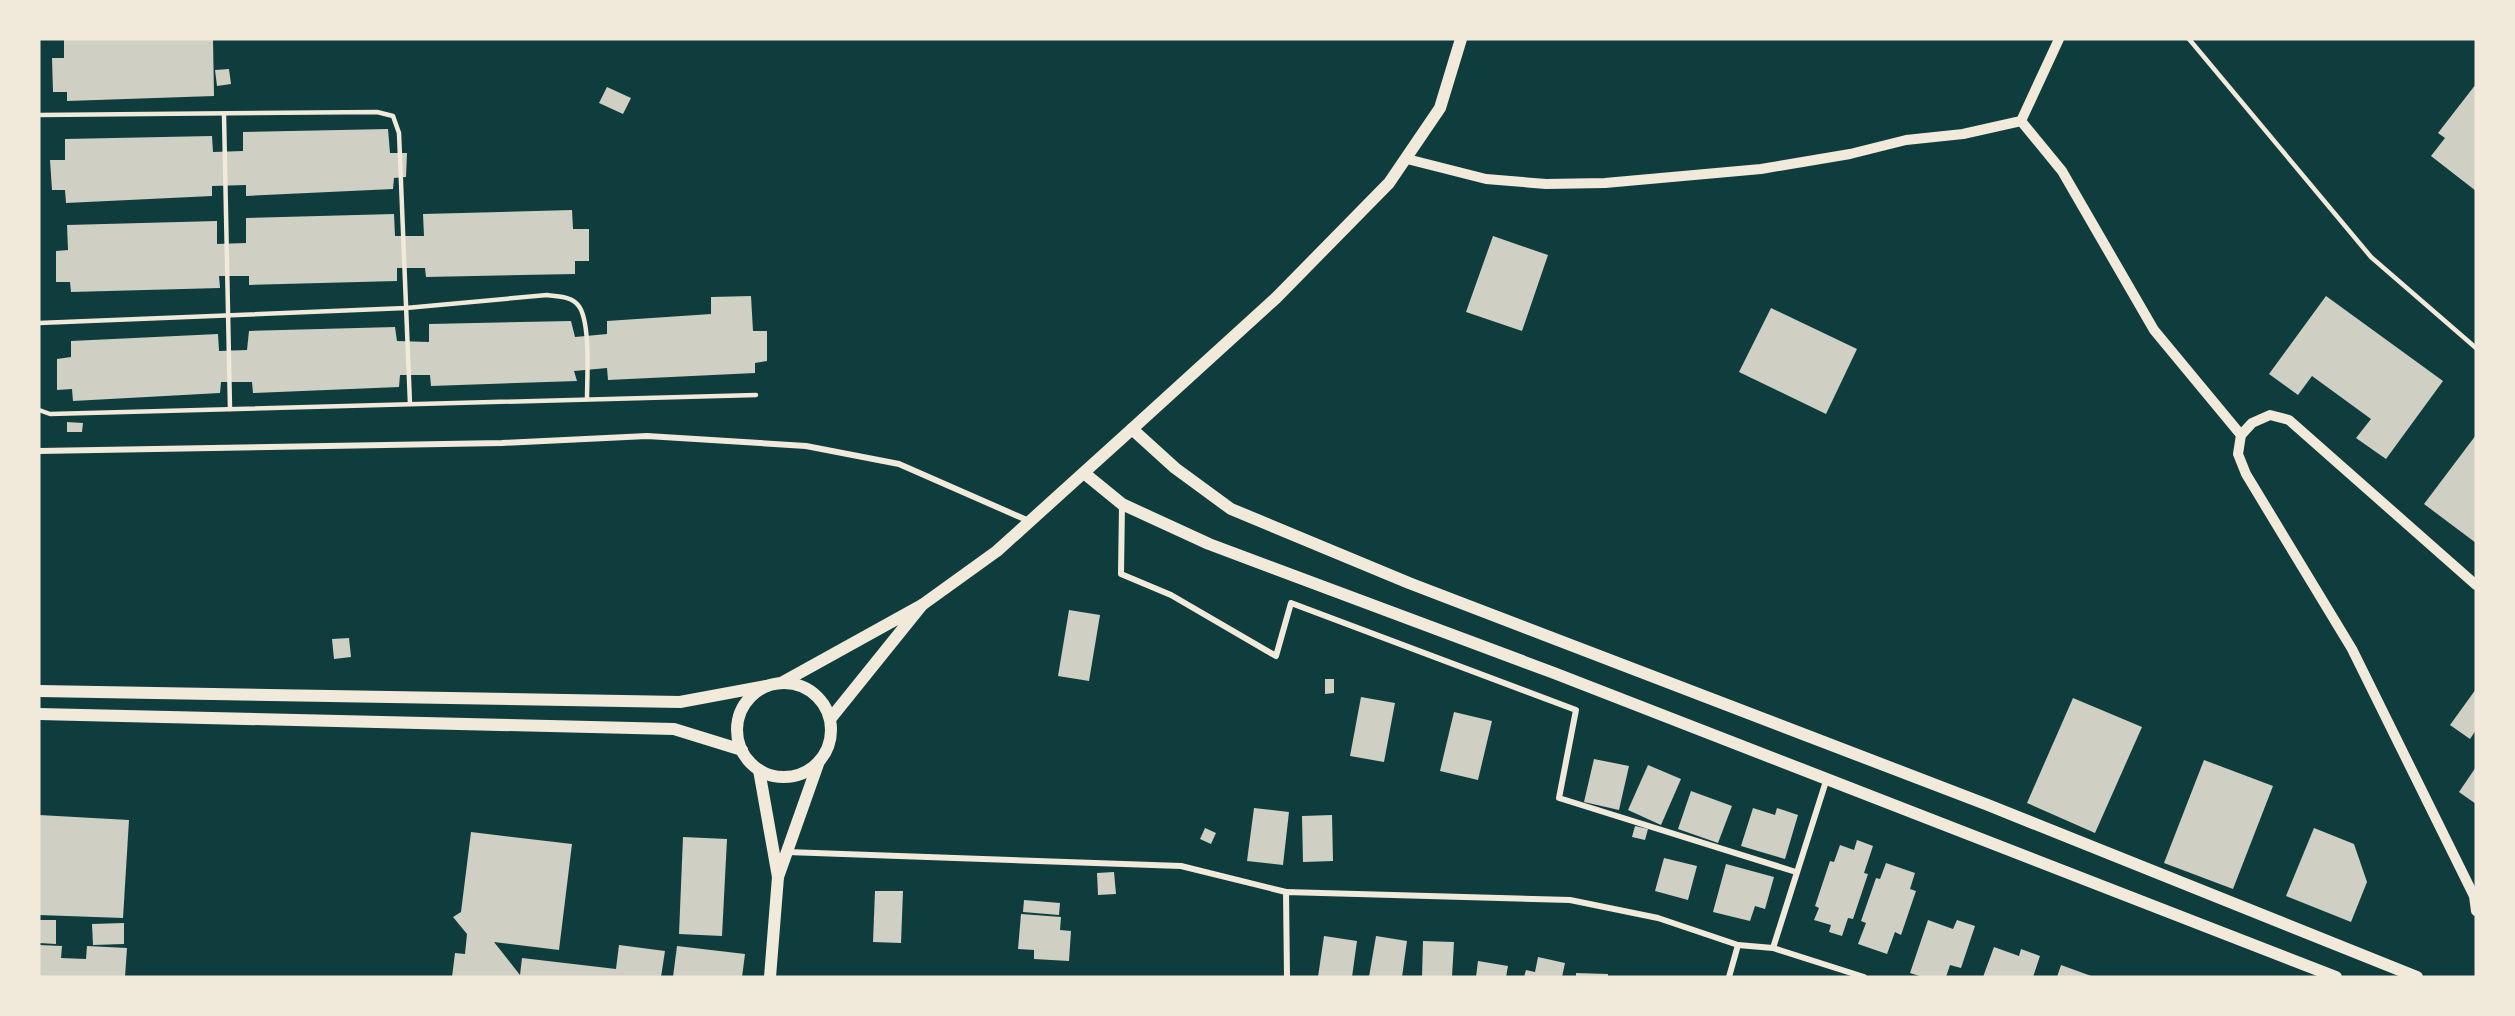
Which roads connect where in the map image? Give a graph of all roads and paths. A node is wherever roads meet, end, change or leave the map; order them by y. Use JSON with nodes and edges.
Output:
{"nodes":[{"id":1,"x":1461,"y":39,"type":"edge"},
{"id":2,"x":2059,"y":39,"type":"edge"},
{"id":3,"x":2189,"y":39,"type":"edge"},
{"id":4,"x":39,"y":115,"type":"edge"},
{"id":5,"x":224,"y":115,"type":"junction"},
{"id":6,"x":2021,"y":121,"type":"junction"},
{"id":7,"x":1407,"y":159,"type":"junction"},
{"id":8,"x":406,"y":308,"type":"junction"},
{"id":9,"x":228,"y":315,"type":"junction"},
{"id":10,"x":39,"y":323,"type":"edge"},
{"id":11,"x":2475,"y":345,"type":"edge"},
{"id":12,"x":756,"y":395,"type":"dead end"},
{"id":13,"x":587,"y":399,"type":"junction"},
{"id":14,"x":410,"y":404,"type":"junction"},
{"id":15,"x":230,"y":409,"type":"junction"},
{"id":16,"x":39,"y":410,"type":"edge"},
{"id":17,"x":1132,"y":429,"type":"junction"},
{"id":18,"x":2241,"y":435,"type":"junction"},
{"id":19,"x":39,"y":451,"type":"edge"},
{"id":20,"x":1084,"y":472,"type":"junction"},
{"id":21,"x":1122,"y":504,"type":"junction"},
{"id":22,"x":1030,"y":521,"type":"junction"},
{"id":23,"x":2476,"y":585,"type":"edge"},
{"id":24,"x":922,"y":604,"type":"junction"},
{"id":25,"x":783,"y":682,"type":"junction"},
{"id":26,"x":766,"y":687,"type":"junction"},
{"id":27,"x":39,"y":691,"type":"edge"},
{"id":28,"x":39,"y":714,"type":"edge"},
{"id":29,"x":831,"y":718,"type":"junction"},
{"id":30,"x":742,"y":750,"type":"junction"},
{"id":31,"x":818,"y":764,"type":"junction"},
{"id":32,"x":759,"y":770,"type":"junction"},
{"id":33,"x":1827,"y":778,"type":"junction"},
{"id":34,"x":786,"y":852,"type":"junction"},
{"id":35,"x":1796,"y":872,"type":"junction"},
{"id":36,"x":778,"y":877,"type":"junction"},
{"id":37,"x":1286,"y":892,"type":"junction"},
{"id":38,"x":2476,"y":911,"type":"edge"},
{"id":39,"x":1738,"y":945,"type":"junction"},
{"id":40,"x":1773,"y":948,"type":"junction"},
{"id":41,"x":770,"y":977,"type":"edge"},
{"id":42,"x":1287,"y":977,"type":"edge"},
{"id":43,"x":1729,"y":977,"type":"edge"},
{"id":44,"x":1863,"y":977,"type":"edge"},
{"id":45,"x":2336,"y":977,"type":"edge"},
{"id":46,"x":2417,"y":977,"type":"edge"}],
"edges":[{"from":1,"to":7,"type":"main road"},
{"from":2,"to":6,"type":"street"},
{"from":3,"to":11,"type":"lane"},
{"from":4,"to":5,"type":"lane"},
{"from":5,"to":8,"type":"lane"},
{"from":5,"to":9,"type":"lane"},
{"from":6,"to":7,"type":"street"},
{"from":6,"to":18,"type":"street"},
{"from":7,"to":17,"type":"main road"},
{"from":8,"to":9,"type":"lane"},
{"from":8,"to":13,"type":"lane"},
{"from":8,"to":14,"type":"lane"},
{"from":9,"to":10,"type":"lane"},
{"from":9,"to":15,"type":"lane"},
{"from":12,"to":13,"type":"lane"},
{"from":13,"to":14,"type":"lane"},
{"from":14,"to":15,"type":"lane"},
{"from":15,"to":16,"type":"lane"},
{"from":17,"to":20,"type":"main road"},
{"from":17,"to":46,"type":"main road"},
{"from":18,"to":23,"type":"street"},
{"from":18,"to":38,"type":"street"},
{"from":19,"to":22,"type":"street"},
{"from":20,"to":21,"type":"main road"},
{"from":20,"to":22,"type":"main road"},
{"from":21,"to":33,"type":"main road"},
{"from":21,"to":35,"type":"street"},
{"from":22,"to":24,"type":"main road"},
{"from":24,"to":25,"type":"main road"},
{"from":24,"to":29,"type":"main road"},
{"from":25,"to":26,"type":"main road"},
{"from":25,"to":29,"type":"main road"},
{"from":26,"to":27,"type":"main road"},
{"from":26,"to":30,"type":"main road"},
{"from":28,"to":30,"type":"main road"},
{"from":29,"to":31,"type":"main road"},
{"from":30,"to":32,"type":"main road"},
{"from":31,"to":32,"type":"main road"},
{"from":31,"to":34,"type":"main road"},
{"from":32,"to":36,"type":"main road"},
{"from":33,"to":35,"type":"street"},
{"from":33,"to":45,"type":"main road"},
{"from":34,"to":36,"type":"main road"},
{"from":34,"to":37,"type":"street"},
{"from":35,"to":40,"type":"street"},
{"from":36,"to":41,"type":"main road"},
{"from":37,"to":39,"type":"street"},
{"from":37,"to":42,"type":"street"},
{"from":39,"to":40,"type":"street"},
{"from":39,"to":43,"type":"street"},
{"from":40,"to":44,"type":"street"}]}
